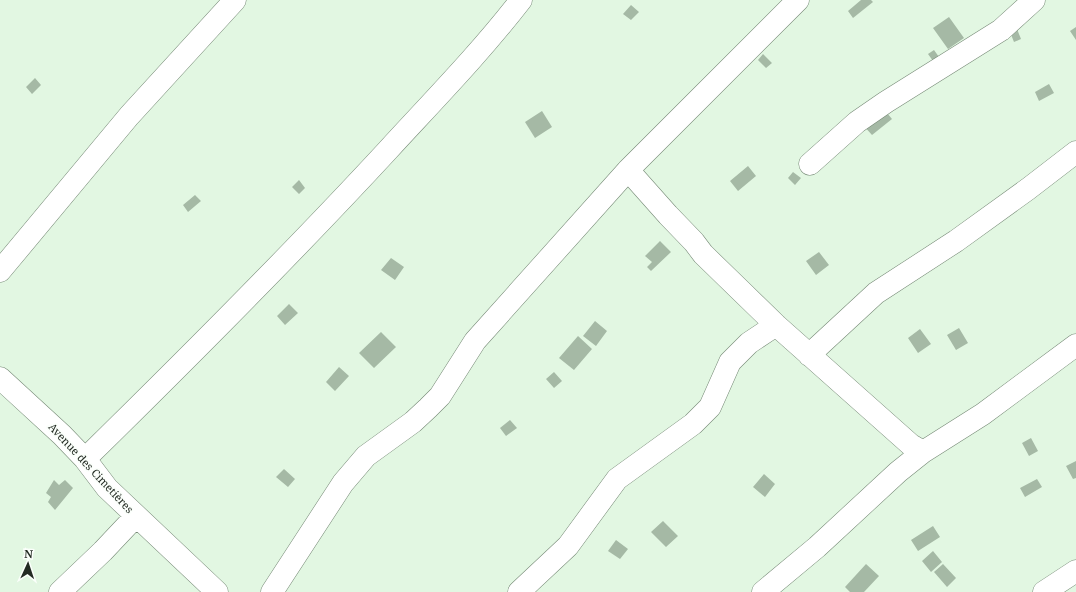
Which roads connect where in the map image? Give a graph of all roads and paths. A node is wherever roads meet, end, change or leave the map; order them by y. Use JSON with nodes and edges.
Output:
{"nodes":[{"id":1,"x":235,"y":0,"type":"edge"},
{"id":2,"x":521,"y":0,"type":"edge"},
{"id":3,"x":798,"y":0,"type":"edge"},
{"id":4,"x":1034,"y":0,"type":"edge"},
{"id":5,"x":1076,"y":152,"type":"edge"},
{"id":6,"x":810,"y":164,"type":"dead end"},
{"id":7,"x":628,"y":170,"type":"junction"},
{"id":8,"x":0,"y":271,"type":"edge"},
{"id":9,"x":776,"y":325,"type":"junction"},
{"id":10,"x":1076,"y":345,"type":"edge"},
{"id":11,"x":809,"y":355,"type":"junction"},
{"id":12,"x":0,"y":378,"type":"edge"},
{"id":13,"x":923,"y":452,"type":"junction"},
{"id":14,"x":85,"y":459,"type":"junction"},
{"id":15,"x":136,"y":516,"type":"junction"},
{"id":16,"x":1076,"y":571,"type":"edge"},
{"id":17,"x":60,"y":592,"type":"edge"},
{"id":18,"x":217,"y":592,"type":"edge"},
{"id":19,"x":272,"y":592,"type":"edge"},
{"id":20,"x":519,"y":592,"type":"edge"},
{"id":21,"x":763,"y":592,"type":"edge"},
{"id":22,"x":1044,"y":592,"type":"edge"}],
"edges":[{"from":1,"to":8,"type":"street"},
{"from":2,"to":14,"type":"street"},
{"from":3,"to":7,"type":"street"},
{"from":4,"to":6,"type":"street"},
{"from":5,"to":11,"type":"street"},
{"from":7,"to":9,"type":"street"},
{"from":7,"to":19,"type":"street"},
{"from":9,"to":11,"type":"street"},
{"from":9,"to":20,"type":"street"},
{"from":10,"to":13,"type":"street"},
{"from":11,"to":13,"type":"street"},
{"from":12,"to":14,"type":"street","name":"Avenue des Cimetières"},
{"from":13,"to":21,"type":"street"},
{"from":14,"to":15,"type":"street","name":"Avenue des Cimetières"},
{"from":15,"to":17,"type":"street"},
{"from":15,"to":18,"type":"street","name":"Avenue des Cimetières"},
{"from":16,"to":22,"type":"street"}]}
